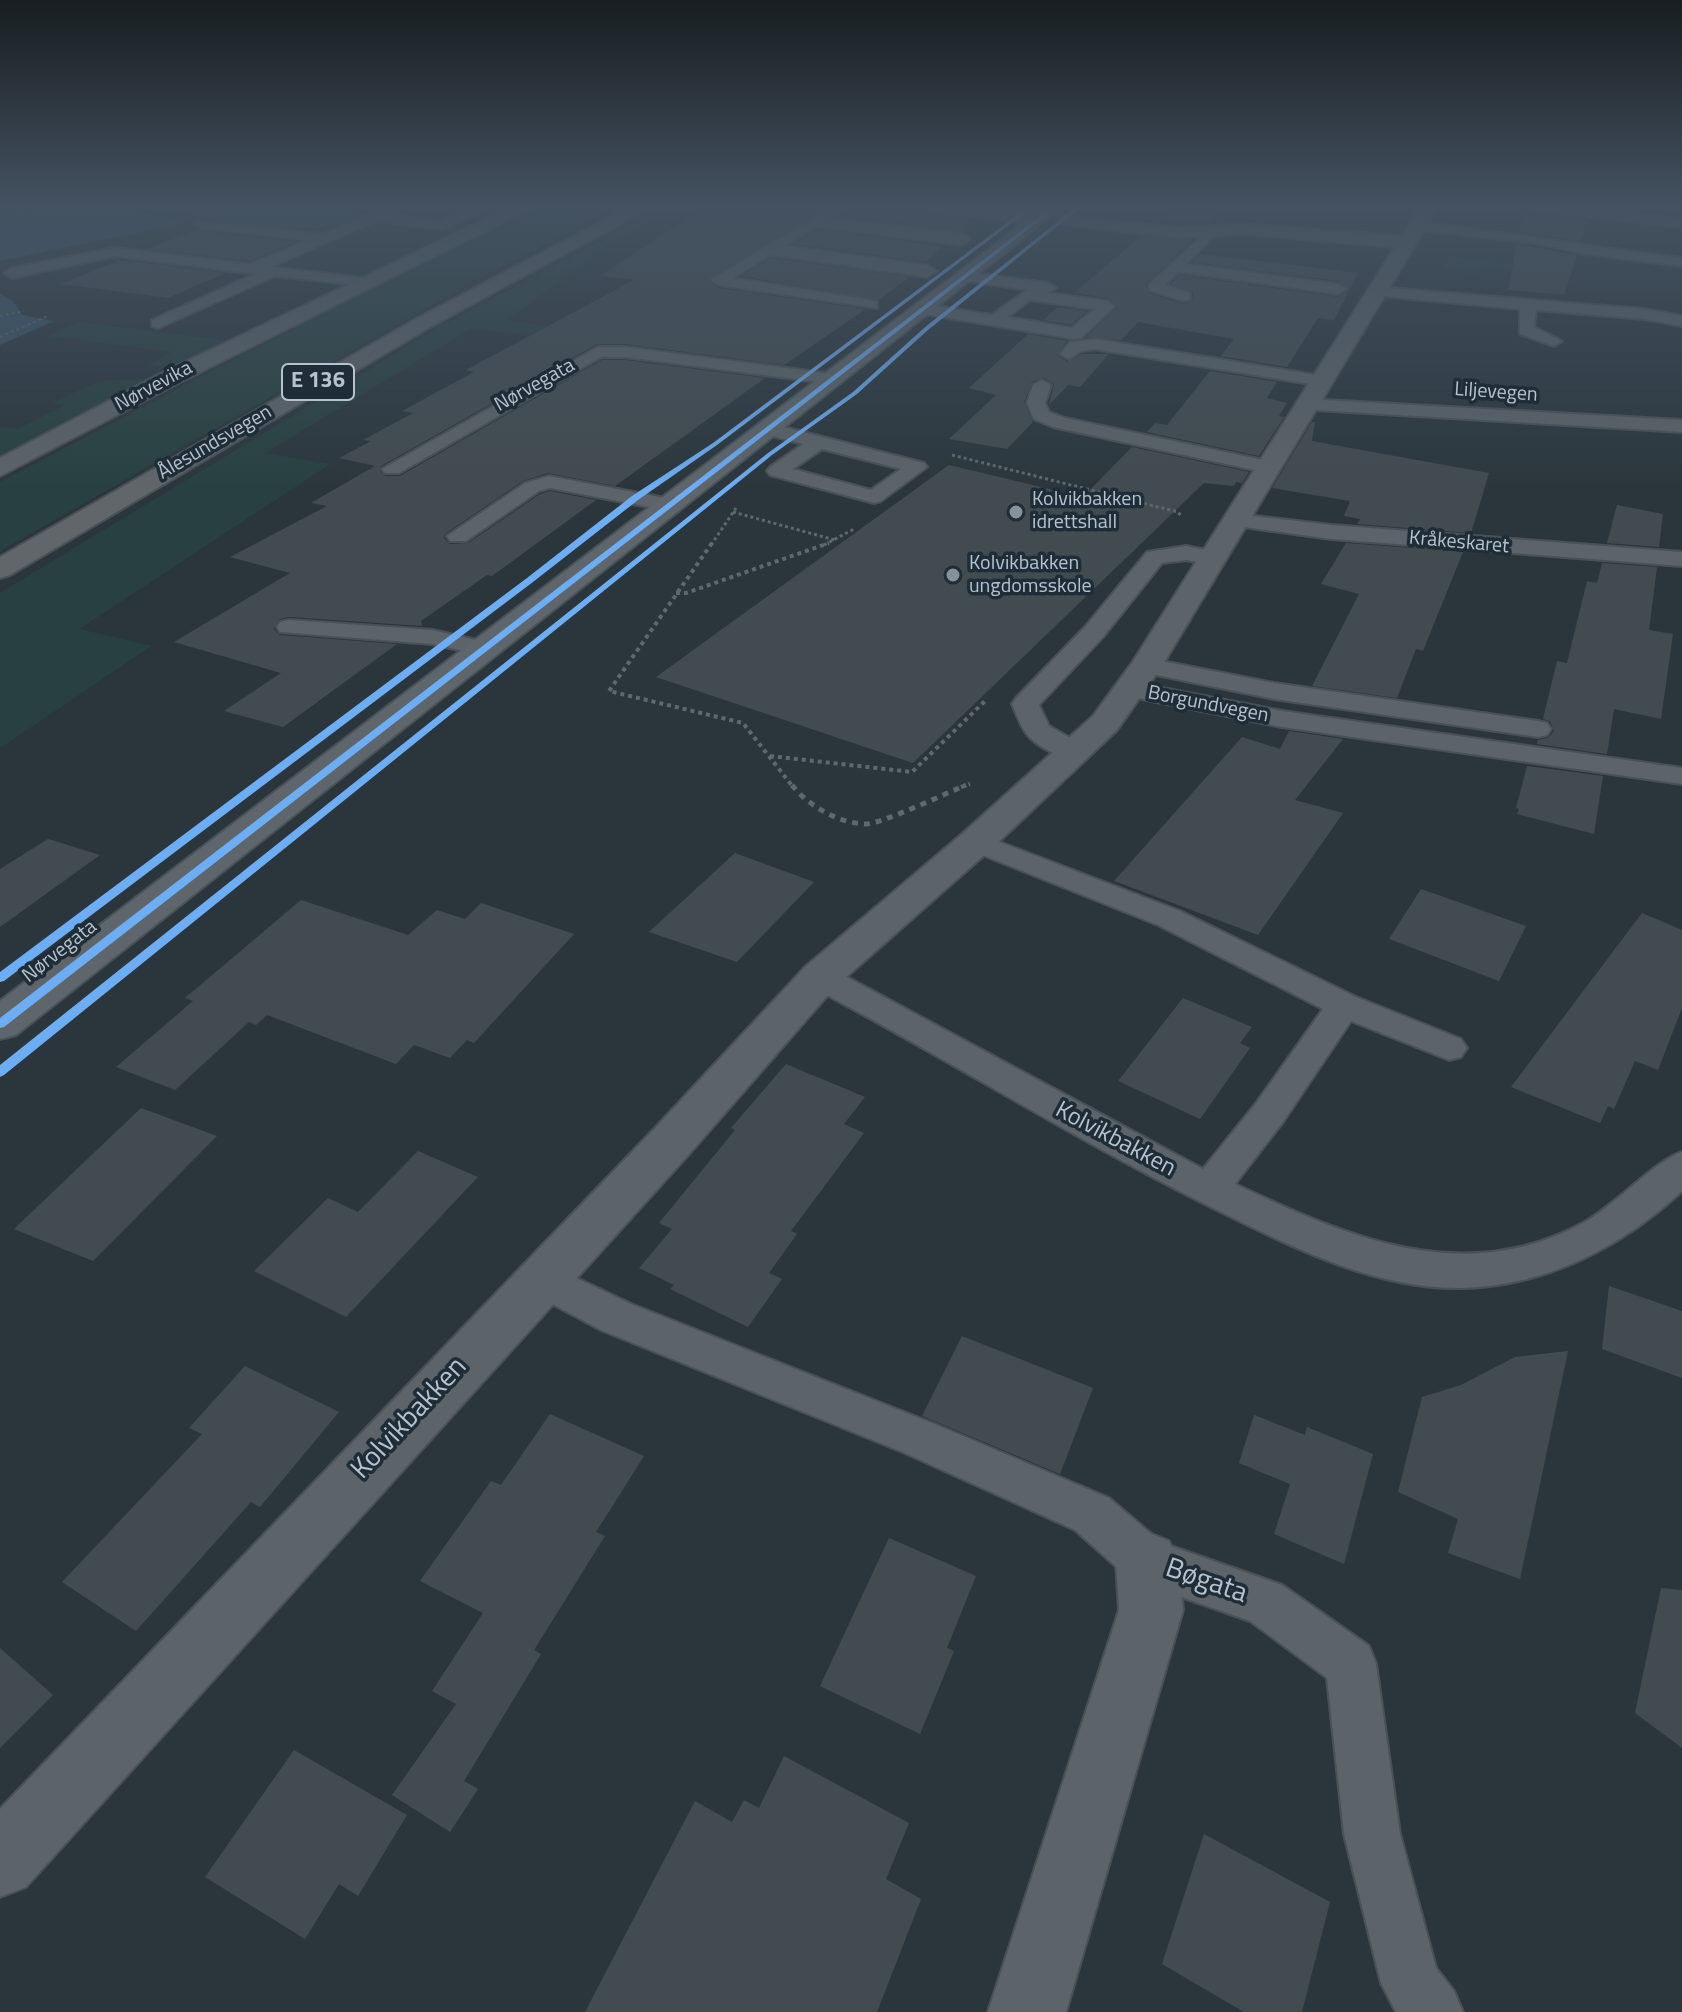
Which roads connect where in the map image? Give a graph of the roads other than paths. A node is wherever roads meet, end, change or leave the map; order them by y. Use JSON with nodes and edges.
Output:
{"nodes":[{"id":1,"x":206,"y":301,"type":"edge"},
{"id":2,"x":327,"y":301,"type":"edge"},
{"id":3,"x":467,"y":301,"type":"edge"},
{"id":4,"x":846,"y":301,"type":"edge"},
{"id":5,"x":934,"y":301,"type":"edge"},
{"id":6,"x":1019,"y":301,"type":"edge"},
{"id":7,"x":1070,"y":301,"type":"edge"},
{"id":8,"x":1370,"y":301,"type":"edge"},
{"id":9,"x":1487,"y":301,"type":"edge"},
{"id":10,"x":1532,"y":301,"type":"edge"},
{"id":11,"x":871,"y":305,"type":"dead end"},
{"id":12,"x":1528,"y":305,"type":"junction"},
{"id":13,"x":924,"y":309,"type":"junction"},
{"id":14,"x":1661,"y":310,"type":"dead end"},
{"id":15,"x":995,"y":320,"type":"junction"},
{"id":16,"x":1682,"y":321,"type":"edge"},
{"id":17,"x":158,"y":323,"type":"dead end"},
{"id":18,"x":1554,"y":341,"type":"dead end"},
{"id":19,"x":1069,"y":354,"type":"dead end"},
{"id":20,"x":833,"y":379,"type":"junction"},
{"id":21,"x":1322,"y":381,"type":"junction"},
{"id":22,"x":1042,"y":385,"type":"dead end"},
{"id":23,"x":1307,"y":405,"type":"junction"},
{"id":24,"x":1682,"y":426,"type":"edge"},
{"id":25,"x":768,"y":429,"type":"junction"},
{"id":26,"x":818,"y":442,"type":"junction"},
{"id":27,"x":1268,"y":467,"type":"junction"},
{"id":28,"x":0,"y":468,"type":"edge"},
{"id":29,"x":392,"y":469,"type":"dead end"},
{"id":30,"x":670,"y":505,"type":"junction"},
{"id":31,"x":1237,"y":520,"type":"junction"},
{"id":32,"x":458,"y":536,"type":"dead end"},
{"id":33,"x":1213,"y":558,"type":"junction"},
{"id":34,"x":1682,"y":559,"type":"edge"},
{"id":35,"x":0,"y":569,"type":"edge"},
{"id":36,"x":289,"y":627,"type":"dead end"},
{"id":37,"x":485,"y":649,"type":"junction"},
{"id":38,"x":1139,"y":678,"type":"junction"},
{"id":39,"x":1538,"y":729,"type":"dead end"},
{"id":40,"x":1074,"y":752,"type":"junction"},
{"id":41,"x":1682,"y":776,"type":"edge"},
{"id":42,"x":976,"y":842,"type":"junction"},
{"id":43,"x":820,"y":977,"type":"junction"},
{"id":44,"x":1344,"y":1005,"type":"junction"},
{"id":45,"x":0,"y":1024,"type":"edge"},
{"id":46,"x":1449,"y":1048,"type":"dead end"},
{"id":47,"x":1682,"y":1167,"type":"edge"},
{"id":48,"x":1208,"y":1190,"type":"junction"},
{"id":49,"x":543,"y":1279,"type":"junction"},
{"id":50,"x":1147,"y":1562,"type":"junction"},
{"id":51,"x":0,"y":1861,"type":"edge"},
{"id":52,"x":1027,"y":2012,"type":"edge"},
{"id":53,"x":1433,"y":2012,"type":"edge"}],
"edges":[{"from":1,"to":17,"type":"lane"},
{"from":2,"to":28,"type":"street","name":"Nørvevika"},
{"from":3,"to":35,"type":"highway","name":"Ålesundsvegen","number":"E 136"},
{"from":4,"to":11,"type":"lane"},
{"from":5,"to":13,"type":"main road","name":"Nørvegata"},
{"from":6,"to":15,"type":"lane"},
{"from":7,"to":15,"type":"lane"},
{"from":8,"to":21,"type":"street","name":"Borgundvegen"},
{"from":9,"to":12,"type":"lane"},
{"from":10,"to":14,"type":"lane"},
{"from":12,"to":16,"type":"lane"},
{"from":12,"to":18,"type":"lane"},
{"from":13,"to":15,"type":"lane"},
{"from":13,"to":20,"type":"main road","name":"Nørvegata"},
{"from":19,"to":21,"type":"lane"},
{"from":20,"to":25,"type":"main road","name":"Nørvegata"},
{"from":20,"to":29,"type":"lane","name":"Nørvegata"},
{"from":21,"to":23,"type":"street","name":"Borgundvegen"},
{"from":22,"to":27,"type":"lane"},
{"from":23,"to":24,"type":"lane","name":"Liljevegen"},
{"from":23,"to":27,"type":"street","name":"Borgundvegen"},
{"from":25,"to":26,"type":"lane"},
{"from":25,"to":30,"type":"main road","name":"Nørvegata"},
{"from":26,"to":26,"type":"lane"},
{"from":27,"to":31,"type":"street","name":"Borgundvegen"},
{"from":30,"to":32,"type":"lane"},
{"from":30,"to":37,"type":"main road","name":"Nørvegata"},
{"from":31,"to":33,"type":"street","name":"Borgundvegen"},
{"from":31,"to":34,"type":"lane","name":"Kråkeskaret"},
{"from":33,"to":38,"type":"street","name":"Borgundvegen"},
{"from":33,"to":40,"type":"lane"},
{"from":36,"to":37,"type":"lane"},
{"from":37,"to":45,"type":"main road","name":"Nørvegata"},
{"from":38,"to":39,"type":"lane"},
{"from":38,"to":40,"type":"street","name":"Kolvikbakken"},
{"from":38,"to":41,"type":"lane","name":"Borgundvegen"},
{"from":40,"to":42,"type":"street","name":"Kolvikbakken"},
{"from":42,"to":43,"type":"street","name":"Kolvikbakken"},
{"from":42,"to":44,"type":"lane"},
{"from":43,"to":48,"type":"lane","name":"Kolvikbakken"},
{"from":43,"to":49,"type":"street","name":"Kolvikbakken"},
{"from":44,"to":46,"type":"lane"},
{"from":44,"to":48,"type":"lane"},
{"from":47,"to":48,"type":"lane","name":"Kolvikbakken"},
{"from":49,"to":50,"type":"lane"},
{"from":49,"to":51,"type":"street","name":"Kolvikbakken"},
{"from":50,"to":52,"type":"street","name":"Bøgata"},
{"from":50,"to":53,"type":"lane","name":"Bøgata"}]}
